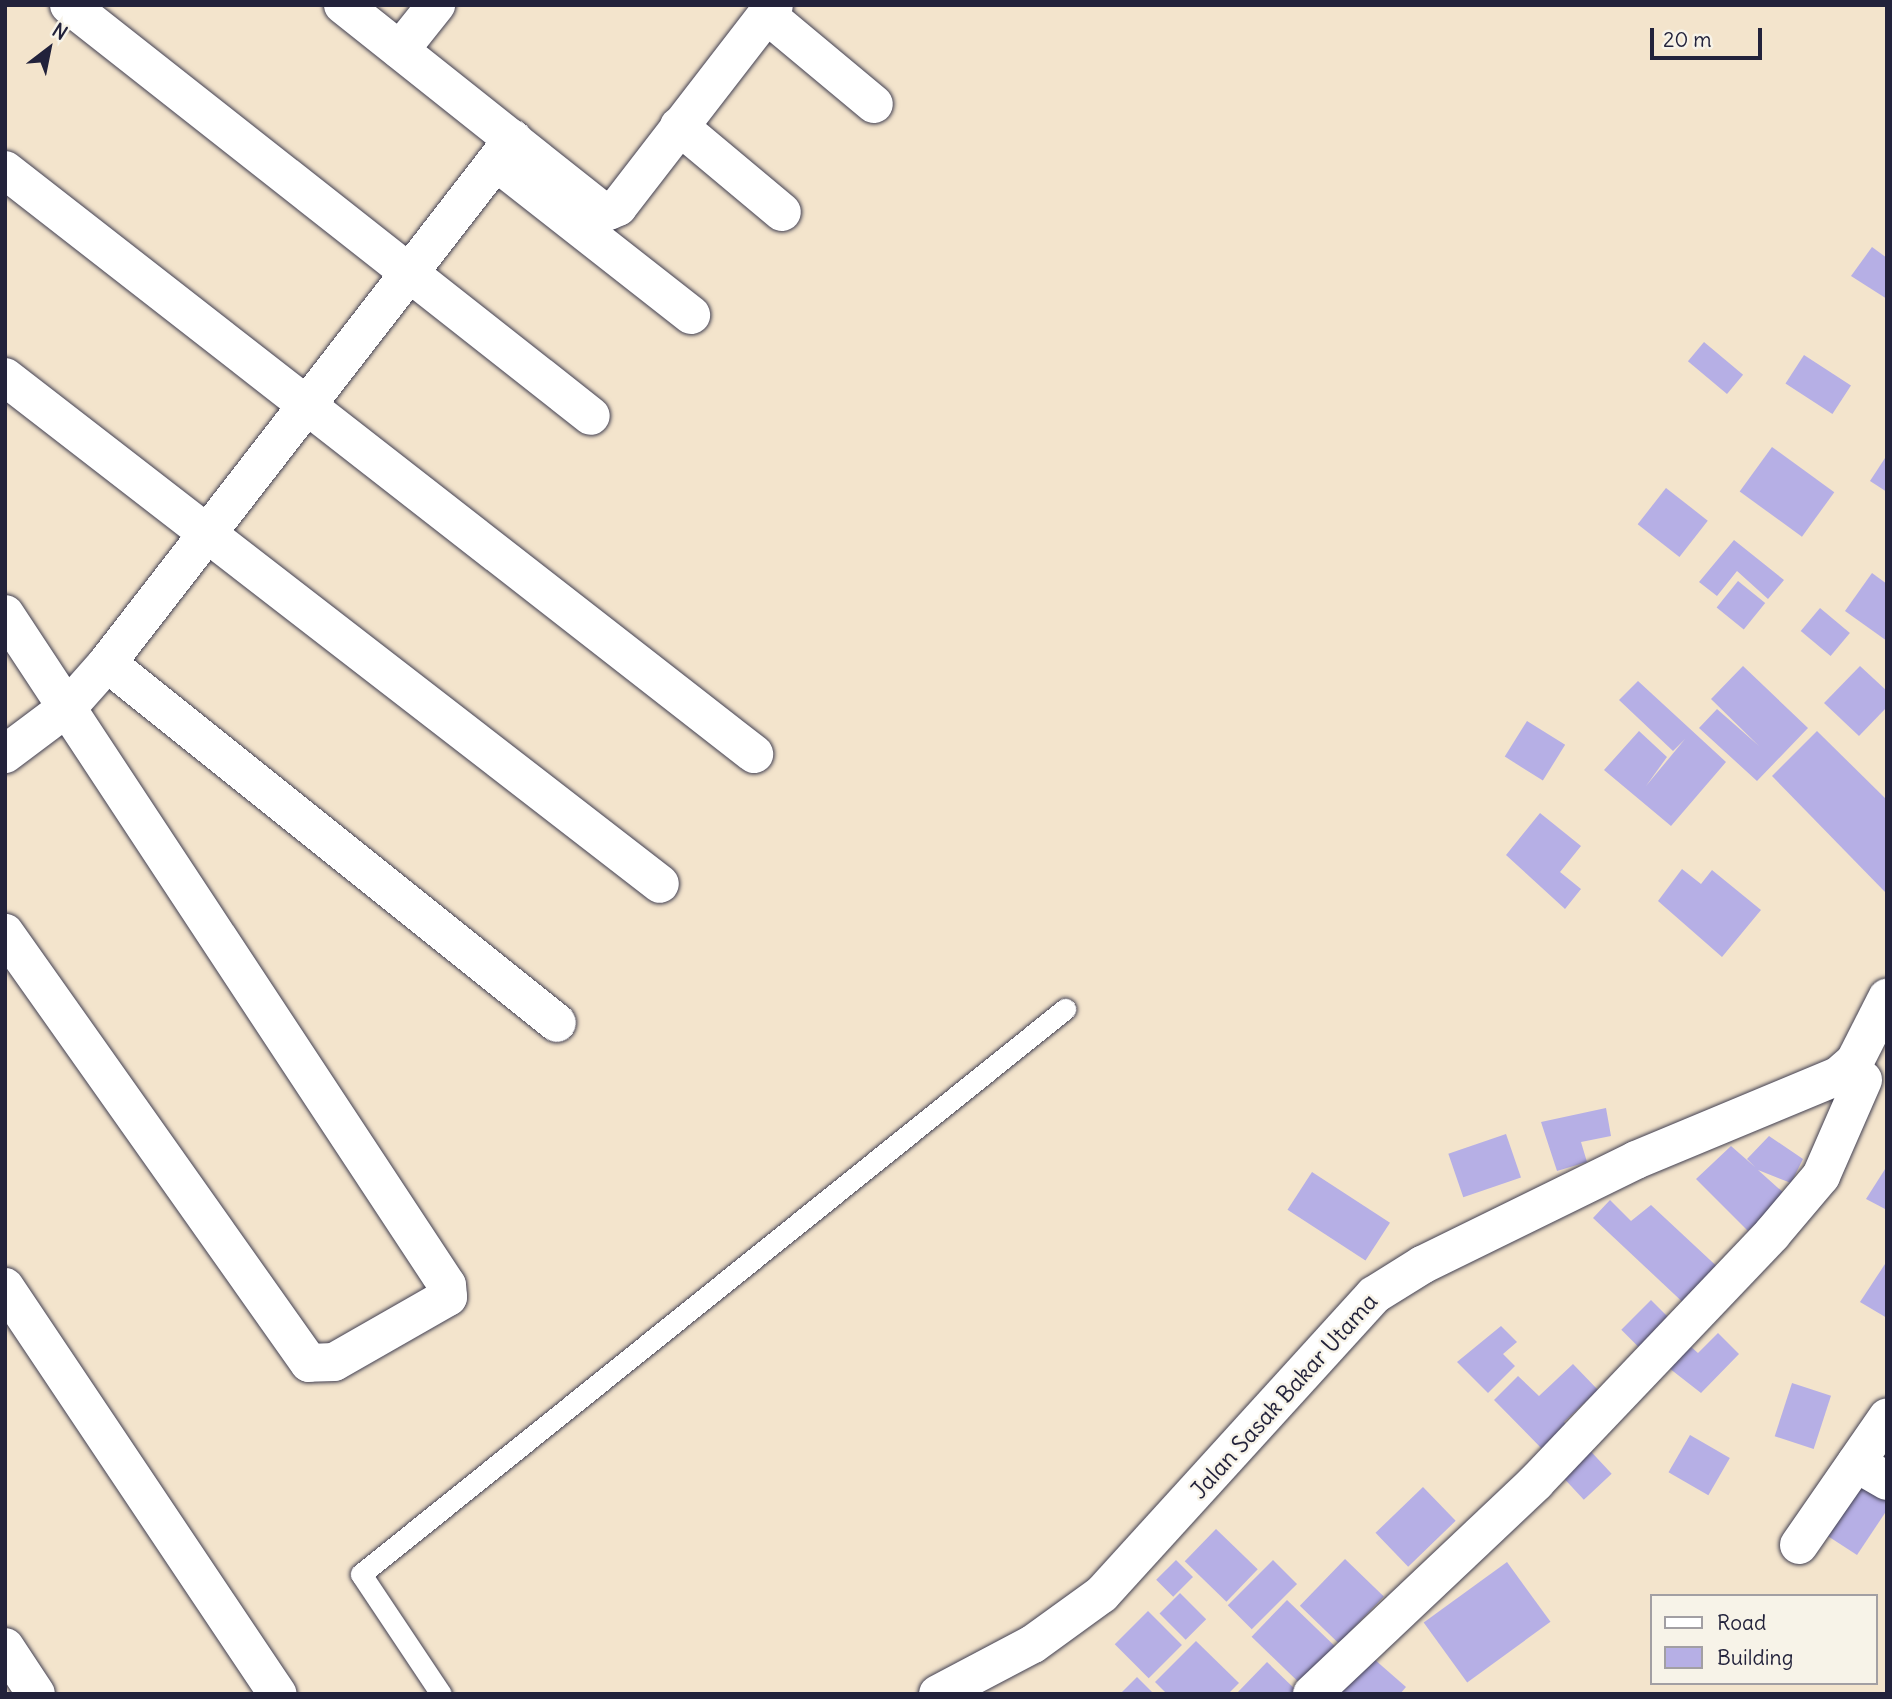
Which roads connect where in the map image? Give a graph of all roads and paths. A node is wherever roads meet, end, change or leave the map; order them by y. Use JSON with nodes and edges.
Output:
{"nodes":[{"id":1,"x":69,"y":5,"type":"edge"},
{"id":2,"x":343,"y":5,"type":"edge"},
{"id":3,"x":436,"y":5,"type":"edge"},
{"id":4,"x":771,"y":10,"type":"edge"},
{"id":5,"x":400,"y":50,"type":"junction"},
{"id":6,"x":874,"y":104,"type":"dead end"},
{"id":7,"x":679,"y":126,"type":"junction"},
{"id":8,"x":505,"y":150,"type":"junction"},
{"id":9,"x":5,"y":170,"type":"edge"},
{"id":10,"x":782,"y":212,"type":"dead end"},
{"id":11,"x":409,"y":273,"type":"junction"},
{"id":12,"x":691,"y":314,"type":"dead end"},
{"id":13,"x":5,"y":377,"type":"edge"},
{"id":14,"x":307,"y":405,"type":"junction"},
{"id":15,"x":591,"y":416,"type":"dead end"},
{"id":16,"x":207,"y":533,"type":"junction"},
{"id":17,"x":5,"y":614,"type":"edge"},
{"id":18,"x":107,"y":663,"type":"junction"},
{"id":19,"x":69,"y":706,"type":"junction"},
{"id":20,"x":5,"y":754,"type":"edge"},
{"id":21,"x":754,"y":754,"type":"dead end"},
{"id":22,"x":660,"y":884,"type":"dead end"},
{"id":23,"x":5,"y":933,"type":"edge"},
{"id":24,"x":1883,"y":1007,"type":"edge"},
{"id":25,"x":1065,"y":1009,"type":"dead end"},
{"id":26,"x":556,"y":1023,"type":"dead end"},
{"id":27,"x":1863,"y":1074,"type":"edge"},
{"id":28,"x":5,"y":1287,"type":"edge"},
{"id":29,"x":1887,"y":1418,"type":"edge"},
{"id":30,"x":1871,"y":1472,"type":"edge"},
{"id":31,"x":1799,"y":1545,"type":"dead end"},
{"id":32,"x":5,"y":1647,"type":"edge"},
{"id":33,"x":36,"y":1694,"type":"edge"},
{"id":34,"x":277,"y":1694,"type":"edge"},
{"id":35,"x":441,"y":1694,"type":"edge"},
{"id":36,"x":938,"y":1694,"type":"edge"},
{"id":37,"x":1312,"y":1694,"type":"edge"}],
"edges":[{"from":1,"to":11,"type":"street"},
{"from":2,"to":5,"type":"street"},
{"from":3,"to":5,"type":"street"},
{"from":4,"to":6,"type":"street"},
{"from":4,"to":7,"type":"street"},
{"from":5,"to":8,"type":"street"},
{"from":7,"to":8,"type":"street"},
{"from":7,"to":10,"type":"street"},
{"from":8,"to":11,"type":"street"},
{"from":8,"to":12,"type":"street"},
{"from":9,"to":14,"type":"street"},
{"from":11,"to":14,"type":"street"},
{"from":11,"to":15,"type":"street"},
{"from":13,"to":16,"type":"street"},
{"from":14,"to":16,"type":"street"},
{"from":14,"to":21,"type":"street"},
{"from":16,"to":18,"type":"street"},
{"from":16,"to":22,"type":"street"},
{"from":17,"to":19,"type":"street"},
{"from":18,"to":19,"type":"street"},
{"from":18,"to":26,"type":"street"},
{"from":19,"to":20,"type":"street"},
{"from":19,"to":23,"type":"street"},
{"from":24,"to":27,"type":"street"},
{"from":25,"to":35,"type":"lane"},
{"from":27,"to":36,"type":"street","name":"Jalan Sasak Bakar Utama"},
{"from":27,"to":37,"type":"street"},
{"from":28,"to":34,"type":"street"},
{"from":29,"to":30,"type":"street"},
{"from":30,"to":31,"type":"street"},
{"from":32,"to":33,"type":"street"}]}
